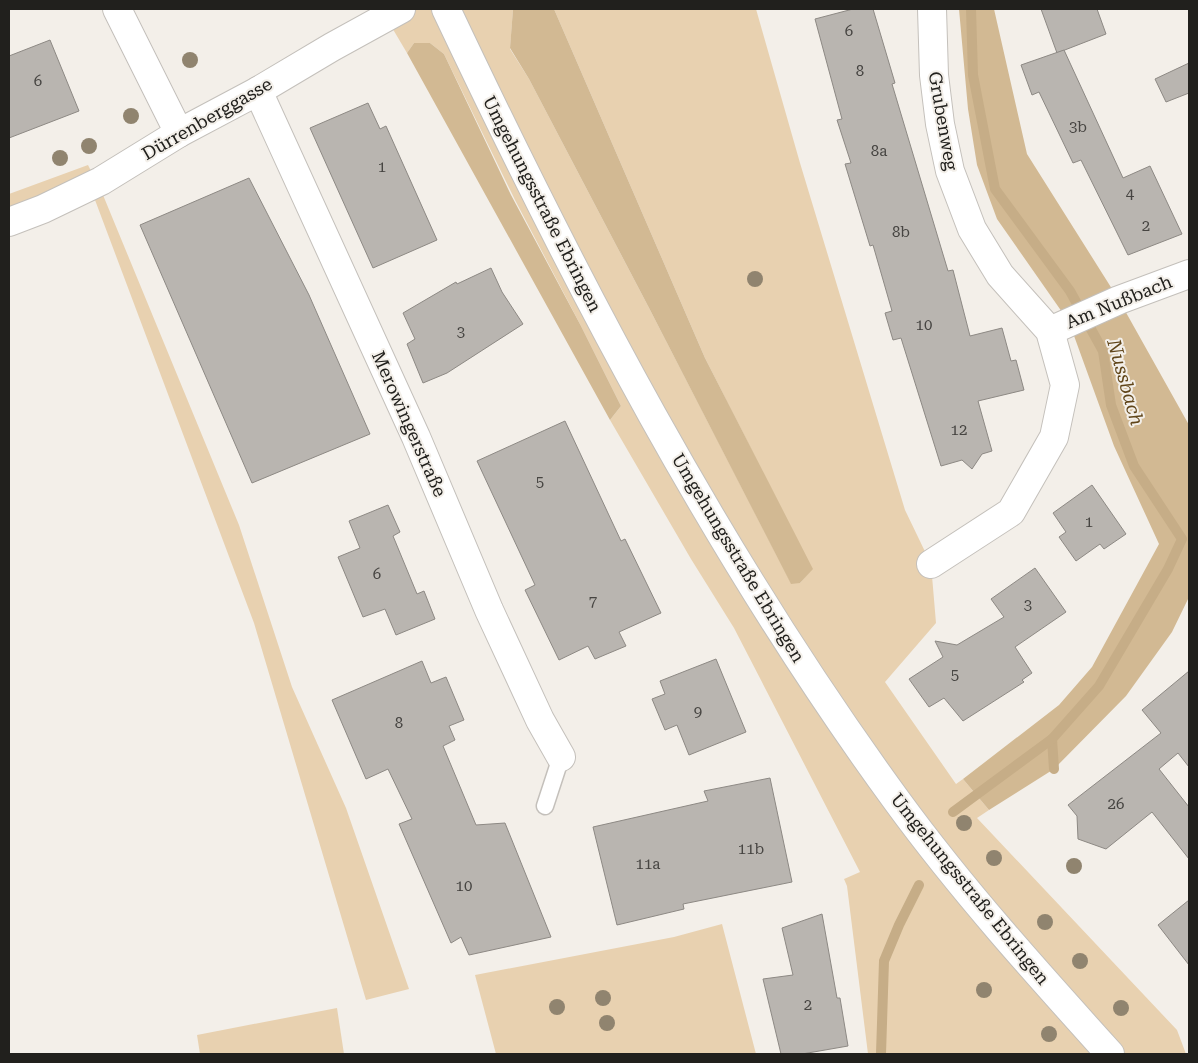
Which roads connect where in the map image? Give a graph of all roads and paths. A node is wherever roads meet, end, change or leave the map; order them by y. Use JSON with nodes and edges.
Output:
{"nodes":[{"id":1,"x":118,"y":9,"type":"edge"},
{"id":2,"x":401,"y":9,"type":"edge"},
{"id":3,"x":446,"y":9,"type":"edge"},
{"id":4,"x":932,"y":9,"type":"edge"},
{"id":5,"x":258,"y":91,"type":"junction"},
{"id":6,"x":179,"y":134,"type":"junction"},
{"id":7,"x":9,"y":222,"type":"edge"},
{"id":8,"x":1189,"y":274,"type":"edge"},
{"id":9,"x":1060,"y":326,"type":"junction"},
{"id":10,"x":931,"y":564,"type":"dead end"},
{"id":11,"x":561,"y":758,"type":"joint"},
{"id":12,"x":545,"y":806,"type":"dead end"},
{"id":13,"x":1110,"y":1054,"type":"edge"}],
"edges":[{"from":1,"to":6,"type":"street"},
{"from":2,"to":5,"type":"street","name":"Dürrenberggasse"},
{"from":3,"to":13,"type":"street","name":"Umgehungsstraße Ebringen"},
{"from":4,"to":9,"type":"street","name":"Grubenweg"},
{"from":5,"to":6,"type":"street","name":"Dürrenberggasse"},
{"from":5,"to":11,"type":"street","name":"Merowingerstraße"},
{"from":6,"to":7,"type":"street","name":"Dürrenberggasse"},
{"from":8,"to":9,"type":"street","name":"Am Nußbach"},
{"from":9,"to":10,"type":"street","name":"Grubenweg"},
{"from":11,"to":12,"type":"lane"}]}
